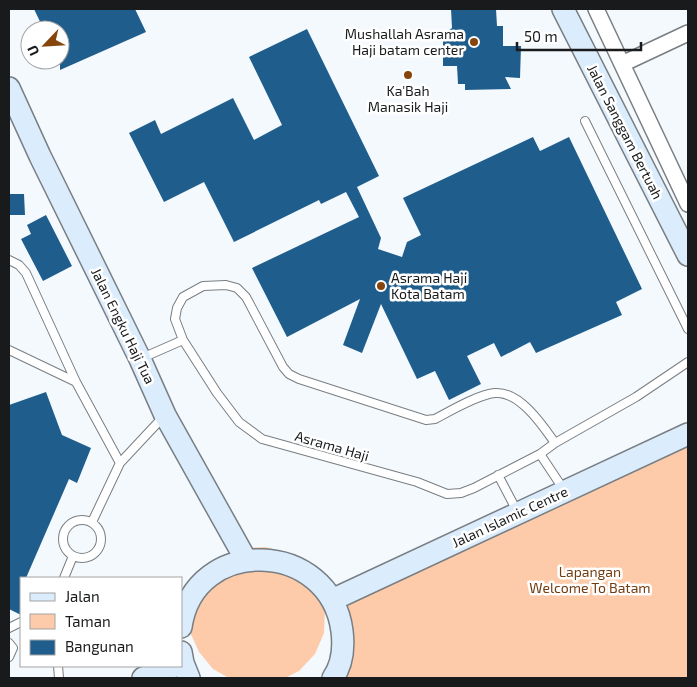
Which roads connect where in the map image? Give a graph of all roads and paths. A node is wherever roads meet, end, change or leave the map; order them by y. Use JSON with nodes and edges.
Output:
{"nodes":[{"id":1,"x":562,"y":9,"type":"edge"},
{"id":2,"x":596,"y":9,"type":"edge"},
{"id":3,"x":688,"y":33,"type":"edge"},
{"id":4,"x":622,"y":64,"type":"junction"},
{"id":5,"x":9,"y":88,"type":"edge"},
{"id":6,"x":585,"y":121,"type":"dead end"},
{"id":7,"x":688,"y":204,"type":"edge"},
{"id":8,"x":688,"y":255,"type":"edge"},
{"id":9,"x":9,"y":260,"type":"edge"},
{"id":10,"x":688,"y":329,"type":"edge"},
{"id":11,"x":184,"y":340,"type":"junction"},
{"id":12,"x":9,"y":350,"type":"edge"},
{"id":13,"x":140,"y":359,"type":"junction"},
{"id":14,"x":688,"y":362,"type":"edge"},
{"id":15,"x":76,"y":382,"type":"junction"},
{"id":16,"x":165,"y":415,"type":"junction"},
{"id":17,"x":688,"y":434,"type":"edge"},
{"id":18,"x":555,"y":444,"type":"junction"},
{"id":19,"x":540,"y":454,"type":"junction"},
{"id":20,"x":120,"y":463,"type":"junction"},
{"id":21,"x":498,"y":475,"type":"junction"},
{"id":22,"x":565,"y":491,"type":"junction"},
{"id":23,"x":519,"y":514,"type":"junction"},
{"id":24,"x":92,"y":522,"type":"junction"},
{"id":25,"x":73,"y":556,"type":"junction"},
{"id":26,"x":246,"y":560,"type":"junction"},
{"id":27,"x":64,"y":577,"type":"edge"},
{"id":28,"x":332,"y":600,"type":"junction"},
{"id":29,"x":182,"y":622,"type":"edge"},
{"id":30,"x":9,"y":643,"type":"edge"},
{"id":31,"x":9,"y":657,"type":"edge"},
{"id":32,"x":174,"y":667,"type":"edge"},
{"id":33,"x":144,"y":678,"type":"edge"},
{"id":34,"x":333,"y":678,"type":"edge"}],
"edges":[{"from":1,"to":8,"type":"street","name":"Jalan Sanggam Bertuah"},
{"from":2,"to":4,"type":"street"},
{"from":3,"to":4,"type":"street"},
{"from":4,"to":7,"type":"street"},
{"from":5,"to":13,"type":"street","name":"Jalan Engku Haji Tua"},
{"from":6,"to":10,"type":"lane"},
{"from":9,"to":15,"type":"lane"},
{"from":11,"to":13,"type":"lane"},
{"from":11,"to":18,"type":"lane","name":"Asrama Haji"},
{"from":11,"to":21,"type":"lane","name":"Asrama Haji"},
{"from":12,"to":15,"type":"lane"},
{"from":13,"to":16,"type":"street","name":"Jalan Engku Haji Tua"},
{"from":14,"to":18,"type":"lane","name":"Asrama Haji"},
{"from":15,"to":20,"type":"lane"},
{"from":16,"to":20,"type":"lane"},
{"from":16,"to":26,"type":"street","name":"Jalan Engku Haji Tua"},
{"from":17,"to":22,"type":"street","name":"Jalan Islamic Centre"},
{"from":18,"to":19,"type":"lane","name":"Asrama Haji"},
{"from":19,"to":21,"type":"lane","name":"Asrama Haji"},
{"from":19,"to":22,"type":"lane"},
{"from":20,"to":24,"type":"lane"},
{"from":21,"to":23,"type":"lane"},
{"from":22,"to":23,"type":"street","name":"Jalan Islamic Centre"},
{"from":23,"to":28,"type":"street","name":"Jalan Islamic Centre"},
{"from":24,"to":25,"type":"lane"},
{"from":24,"to":25,"type":"lane"},
{"from":25,"to":27,"type":"lane"},
{"from":26,"to":28,"type":"street"},
{"from":26,"to":29,"type":"street"},
{"from":28,"to":34,"type":"street"},
{"from":30,"to":31,"type":"lane"},
{"from":32,"to":33,"type":"street"}]}
